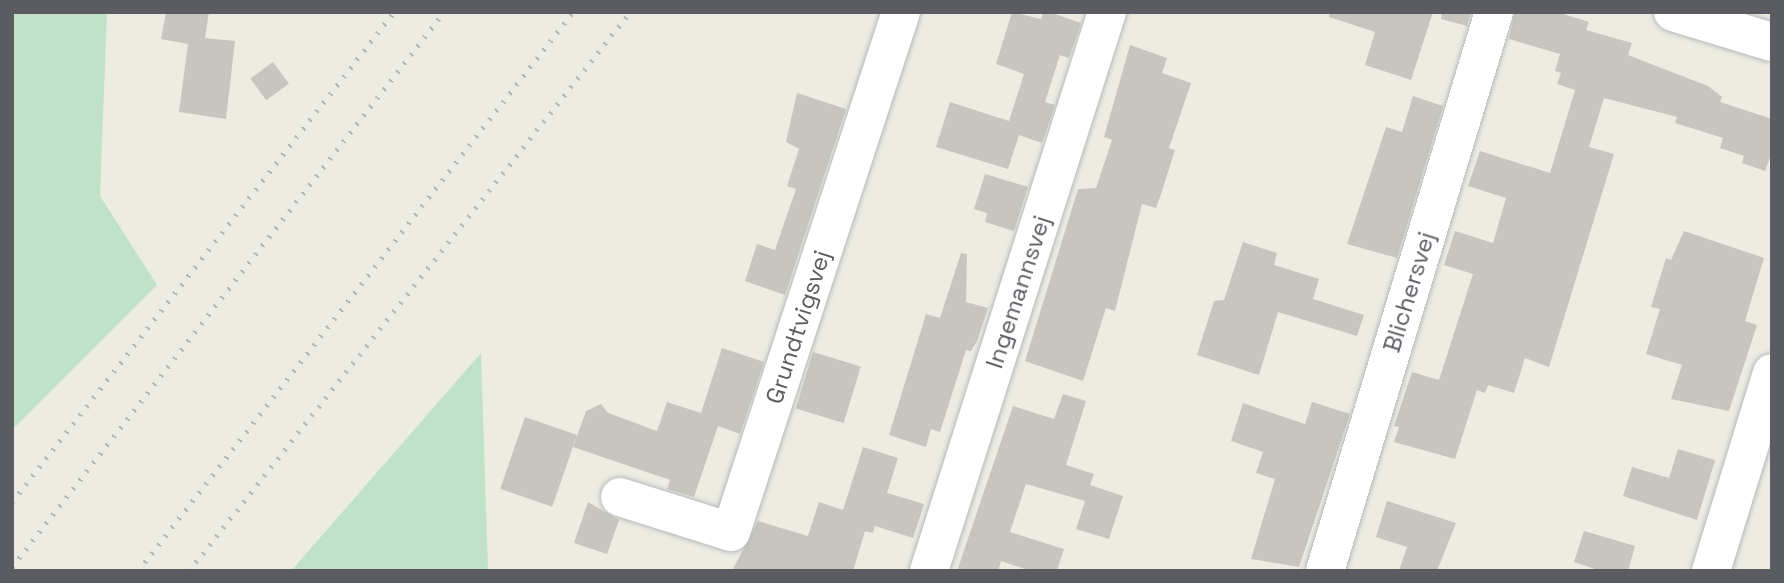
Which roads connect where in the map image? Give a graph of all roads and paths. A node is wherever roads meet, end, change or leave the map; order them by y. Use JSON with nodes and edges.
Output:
{"nodes":[{"id":1,"x":901,"y":12,"type":"edge"},
{"id":2,"x":1108,"y":12,"type":"edge"},
{"id":3,"x":1494,"y":12,"type":"edge"},
{"id":4,"x":1673,"y":12,"type":"edge"},
{"id":5,"x":1772,"y":42,"type":"edge"},
{"id":6,"x":1772,"y":373,"type":"edge"},
{"id":7,"x":620,"y":497,"type":"dead end"},
{"id":8,"x":929,"y":571,"type":"edge"},
{"id":9,"x":1325,"y":571,"type":"edge"},
{"id":10,"x":1711,"y":571,"type":"edge"}],
"edges":[{"from":1,"to":7,"type":"street","name":"Grundtvigsvej"},
{"from":2,"to":8,"type":"street","name":"Ingemannsvej"},
{"from":3,"to":9,"type":"street","name":"Blichersvej"},
{"from":4,"to":5,"type":"street"},
{"from":6,"to":10,"type":"street"}]}
